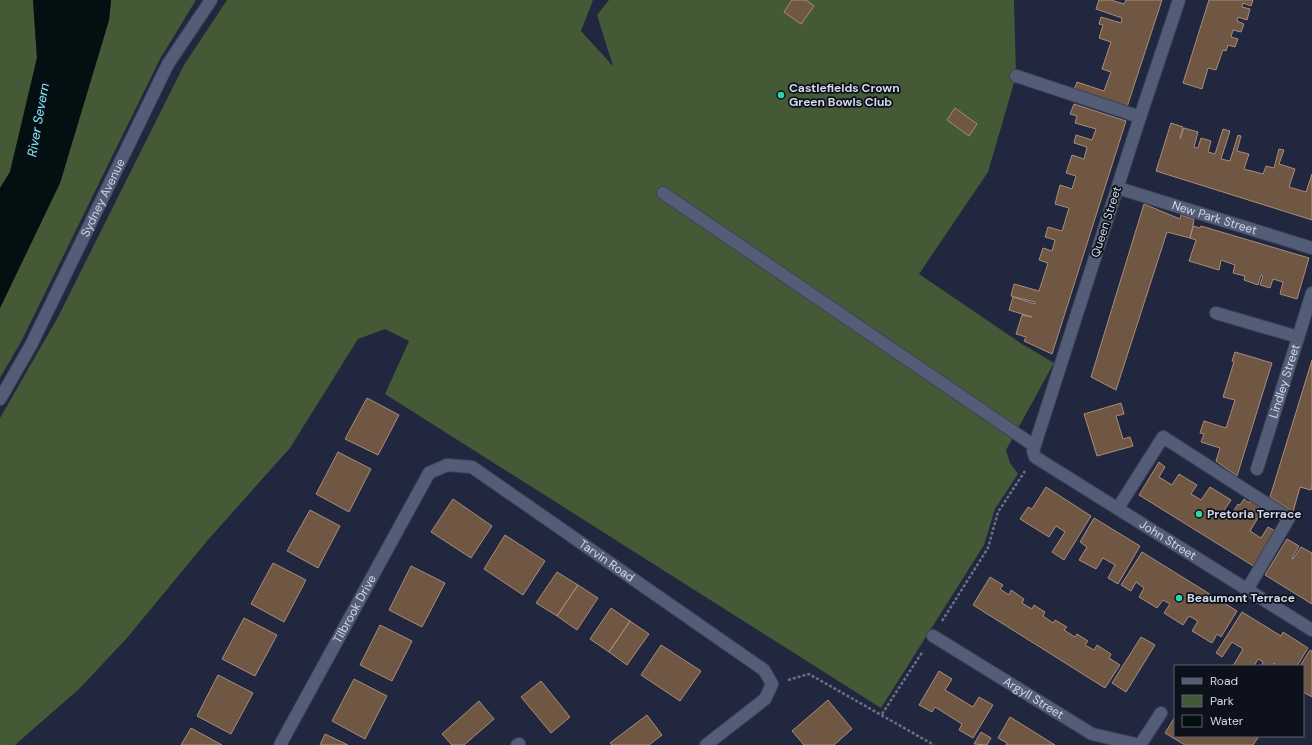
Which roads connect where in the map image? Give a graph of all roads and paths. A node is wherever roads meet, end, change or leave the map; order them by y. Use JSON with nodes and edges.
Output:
{"nodes":[{"id":1,"x":211,"y":0,"type":"edge"},
{"id":2,"x":1179,"y":0,"type":"edge"},
{"id":3,"x":1016,"y":76,"type":"dead end"},
{"id":4,"x":1140,"y":117,"type":"junction"},
{"id":5,"x":1118,"y":188,"type":"junction"},
{"id":6,"x":663,"y":193,"type":"dead end"},
{"id":7,"x":1312,"y":248,"type":"edge"},
{"id":8,"x":1312,"y":293,"type":"edge"},
{"id":9,"x":1216,"y":313,"type":"dead end"},
{"id":10,"x":1298,"y":337,"type":"junction"},
{"id":11,"x":0,"y":399,"type":"edge"},
{"id":12,"x":1033,"y":445,"type":"junction"},
{"id":13,"x":1035,"y":457,"type":"junction"},
{"id":14,"x":1257,"y":469,"type":"dead end"},
{"id":15,"x":429,"y":474,"type":"joint"},
{"id":16,"x":1118,"y":508,"type":"junction"},
{"id":17,"x":1247,"y":590,"type":"junction"},
{"id":18,"x":1312,"y":630,"type":"edge"},
{"id":19,"x":933,"y":636,"type":"junction"},
{"id":20,"x":772,"y":684,"type":"junction"},
{"id":21,"x":1161,"y":713,"type":"dead end"},
{"id":22,"x":882,"y":714,"type":"junction"},
{"id":23,"x":280,"y":745,"type":"edge"},
{"id":24,"x":706,"y":745,"type":"edge"},
{"id":25,"x":934,"y":745,"type":"edge"},
{"id":26,"x":1140,"y":745,"type":"edge"}],
"edges":[{"from":1,"to":11,"type":"street","name":"Sydney Avenue"},
{"from":2,"to":4,"type":"street","name":"Queen Street"},
{"from":3,"to":4,"type":"street"},
{"from":4,"to":5,"type":"street","name":"Queen Street"},
{"from":5,"to":7,"type":"street","name":"New Park Street"},
{"from":5,"to":12,"type":"street","name":"Queen Street"},
{"from":6,"to":12,"type":"street"},
{"from":8,"to":10,"type":"street","name":"Lindley Street"},
{"from":9,"to":10,"type":"street"},
{"from":10,"to":14,"type":"street","name":"Lindley Street"},
{"from":12,"to":13,"type":"street"},
{"from":13,"to":16,"type":"street","name":"John Street"},
{"from":13,"to":19,"type":"path"},
{"from":15,"to":20,"type":"street","name":"Tarvin Road"},
{"from":15,"to":23,"type":"street","name":"Tilbrook Drive"},
{"from":16,"to":17,"type":"street","name":"John Street"},
{"from":16,"to":17,"type":"street"},
{"from":17,"to":18,"type":"street","name":"John Street"},
{"from":19,"to":22,"type":"path"},
{"from":19,"to":26,"type":"street","name":"Argyll Street"},
{"from":20,"to":22,"type":"path"},
{"from":20,"to":24,"type":"street"},
{"from":21,"to":26,"type":"street"},
{"from":22,"to":25,"type":"path"}]}
